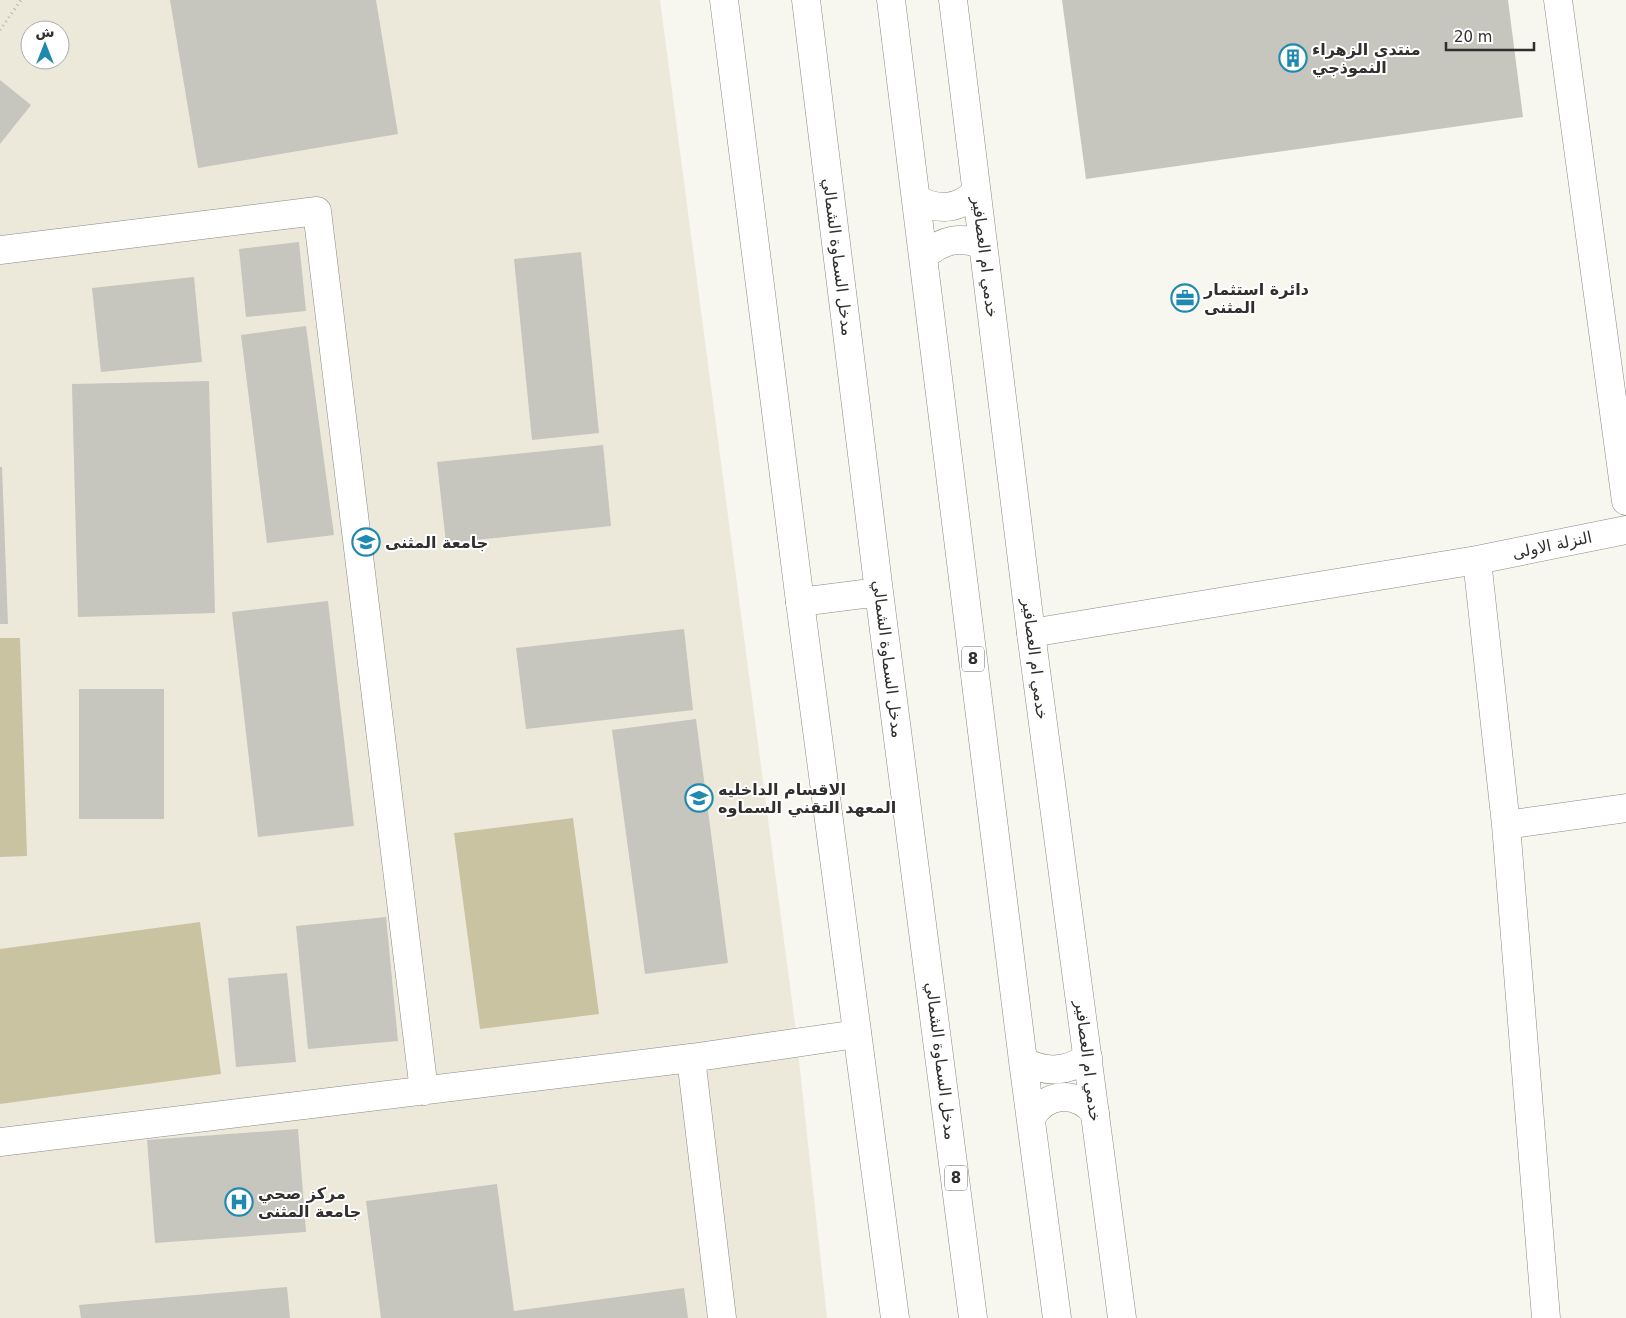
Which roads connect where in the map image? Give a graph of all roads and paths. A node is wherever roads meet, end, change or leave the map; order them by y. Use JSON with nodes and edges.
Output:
{"nodes":[{"id":1,"x":21,"y":0,"type":"edge"},
{"id":2,"x":724,"y":0,"type":"edge"},
{"id":3,"x":806,"y":0,"type":"edge"},
{"id":4,"x":891,"y":0,"type":"edge"},
{"id":5,"x":953,"y":0,"type":"edge"},
{"id":6,"x":1558,"y":0,"type":"edge"},
{"id":7,"x":0,"y":30,"type":"edge"},
{"id":8,"x":916,"y":199,"type":"junction"},
{"id":9,"x":974,"y":219,"type":"junction"},
{"id":10,"x":0,"y":250,"type":"edge"},
{"id":11,"x":924,"y":256,"type":"junction"},
{"id":12,"x":1626,"y":501,"type":"edge"},
{"id":13,"x":1626,"y":530,"type":"edge"},
{"id":14,"x":1477,"y":560,"type":"junction"},
{"id":15,"x":879,"y":592,"type":"junction"},
{"id":16,"x":800,"y":602,"type":"junction"},
{"id":17,"x":1032,"y":633,"type":"junction"},
{"id":18,"x":1626,"y":808,"type":"edge"},
{"id":19,"x":1506,"y":825,"type":"junction"},
{"id":20,"x":857,"y":1034,"type":"junction"},
{"id":21,"x":691,"y":1058,"type":"junction"},
{"id":22,"x":1023,"y":1060,"type":"junction"},
{"id":23,"x":1086,"y":1084,"type":"junction"},
{"id":24,"x":424,"y":1091,"type":"junction"},
{"id":25,"x":1031,"y":1118,"type":"junction"},
{"id":26,"x":0,"y":1142,"type":"edge"},
{"id":27,"x":722,"y":1318,"type":"edge"},
{"id":28,"x":895,"y":1318,"type":"edge"},
{"id":29,"x":974,"y":1318,"type":"edge"},
{"id":30,"x":1057,"y":1318,"type":"edge"},
{"id":31,"x":1122,"y":1318,"type":"edge"},
{"id":32,"x":1546,"y":1318,"type":"edge"}],
"edges":[{"from":1,"to":7,"type":"path"},
{"from":2,"to":16,"type":"main road"},
{"from":3,"to":15,"type":"main road","name":"مدخل السماوة الشمالي","number":"8"},
{"from":4,"to":8,"type":"main road","number":"8"},
{"from":5,"to":9,"type":"main road","name":"خدمي ام العصافير"},
{"from":6,"to":12,"type":"main road"},
{"from":8,"to":9,"type":"main road"},
{"from":8,"to":11,"type":"main road","number":"8"},
{"from":9,"to":11,"type":"main road"},
{"from":9,"to":17,"type":"main road","name":"خدمي ام العصافير"},
{"from":10,"to":24,"type":"main road"},
{"from":11,"to":22,"type":"main road","number":"8"},
{"from":13,"to":14,"type":"main road","name":"النزلة الاولى"},
{"from":14,"to":17,"type":"main road","name":"النزلة الاولى"},
{"from":14,"to":19,"type":"main road"},
{"from":15,"to":16,"type":"main road"},
{"from":15,"to":29,"type":"main road","name":"مدخل السماوة الشمالي","number":"8"},
{"from":16,"to":20,"type":"main road"},
{"from":17,"to":23,"type":"main road","name":"خدمي ام العصافير"},
{"from":18,"to":19,"type":"main road"},
{"from":19,"to":32,"type":"main road"},
{"from":20,"to":21,"type":"main road"},
{"from":20,"to":28,"type":"main road"},
{"from":21,"to":24,"type":"main road"},
{"from":21,"to":27,"type":"main road"},
{"from":22,"to":23,"type":"main road"},
{"from":22,"to":25,"type":"main road","number":"8"},
{"from":23,"to":25,"type":"main road"},
{"from":23,"to":31,"type":"main road","name":"خدمي ام العصافير"},
{"from":24,"to":26,"type":"main road"},
{"from":25,"to":30,"type":"main road","number":"8"}]}
